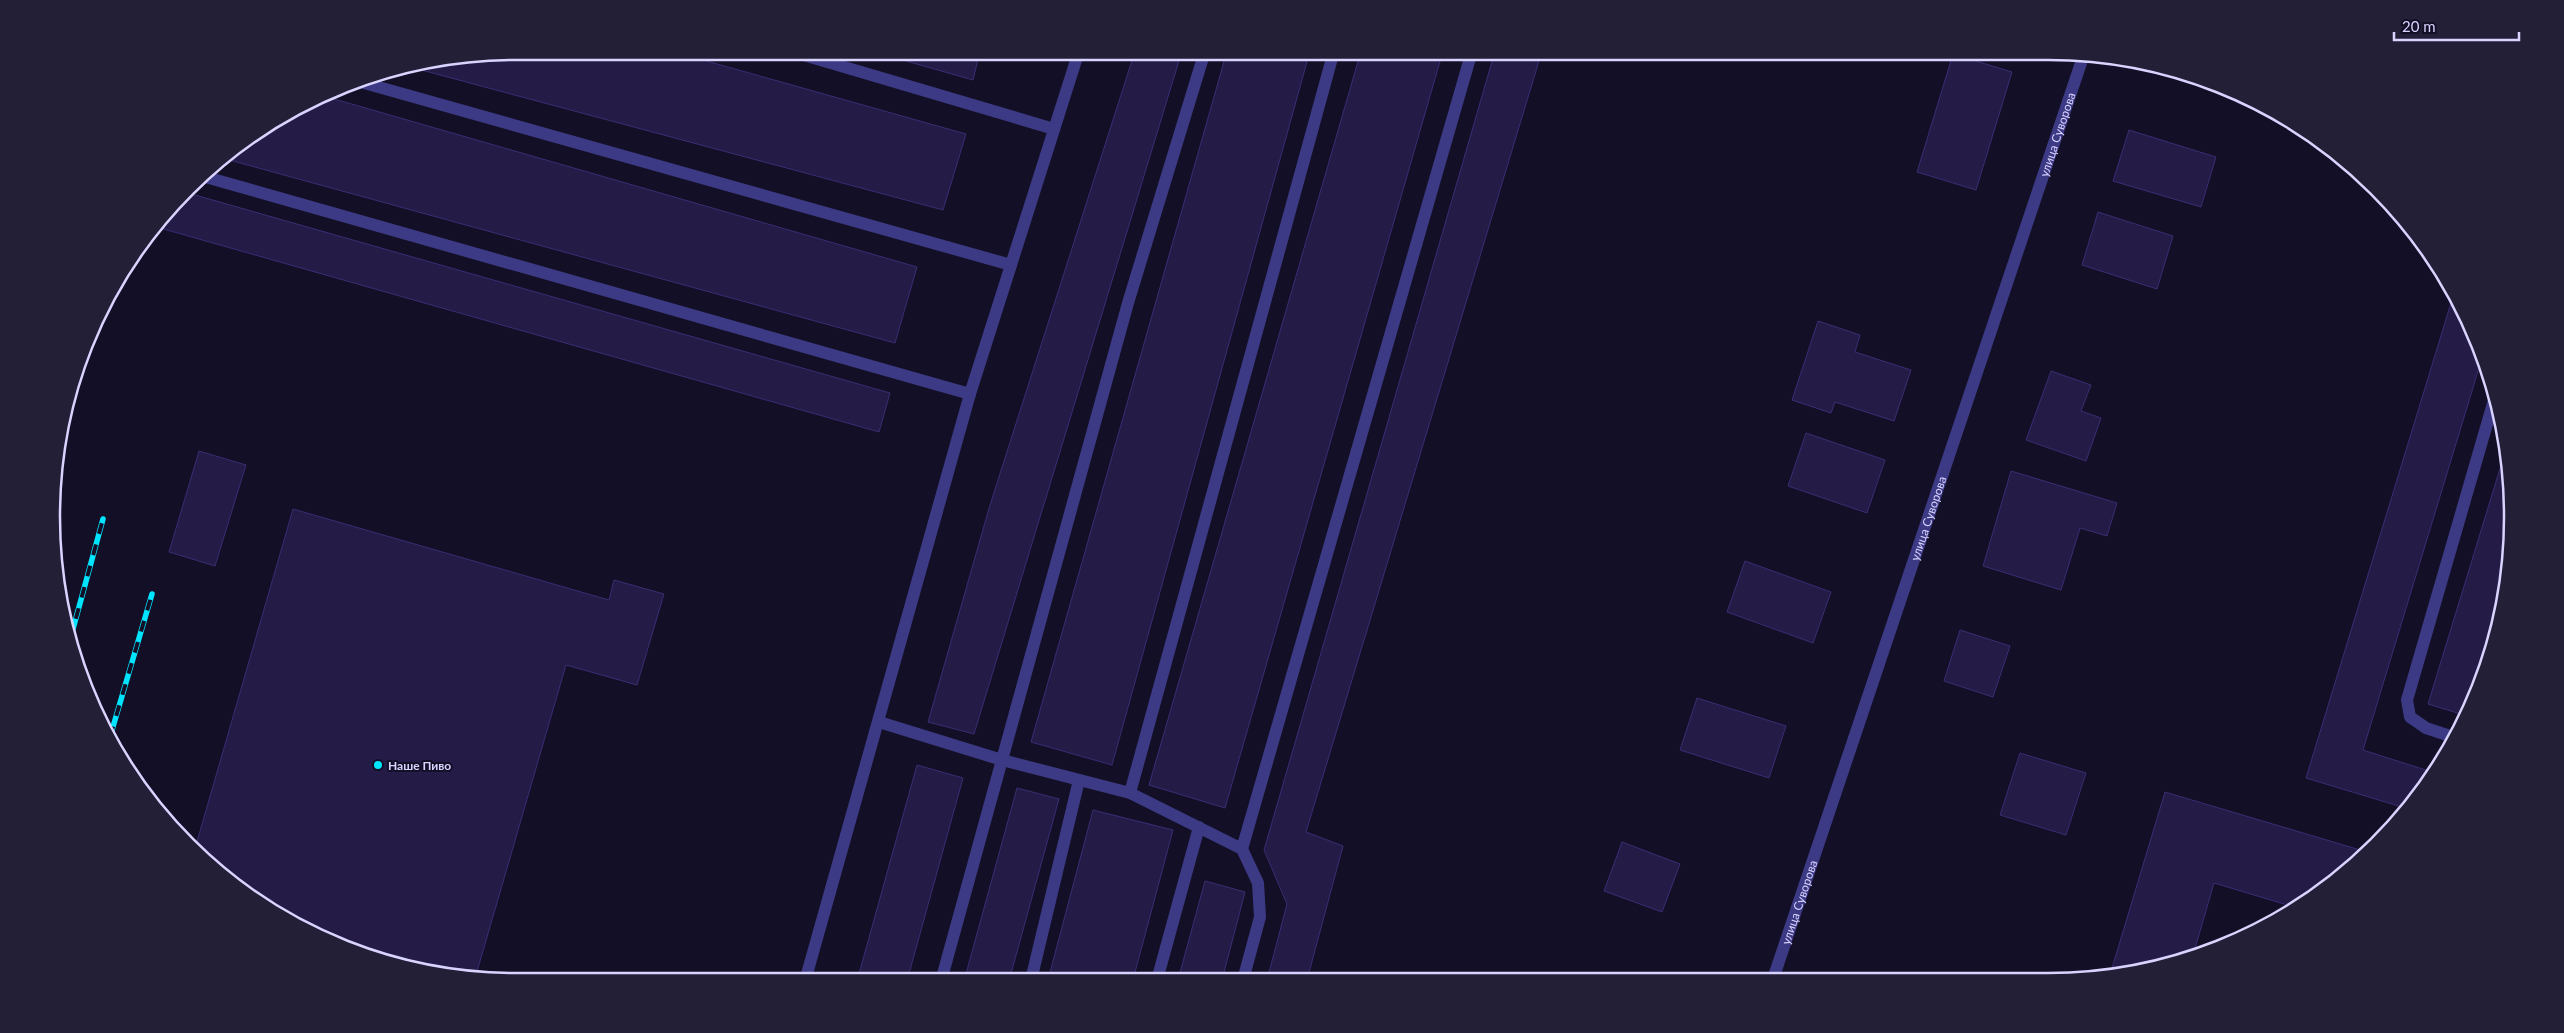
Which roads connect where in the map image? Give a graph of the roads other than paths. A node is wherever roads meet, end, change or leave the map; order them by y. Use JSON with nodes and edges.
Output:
{"nodes":[{"id":1,"x":820,"y":60,"type":"edge"},
{"id":2,"x":1076,"y":60,"type":"edge"},
{"id":3,"x":1201,"y":60,"type":"edge"},
{"id":4,"x":1332,"y":60,"type":"edge"},
{"id":5,"x":1469,"y":60,"type":"edge"},
{"id":6,"x":2082,"y":61,"type":"edge"},
{"id":7,"x":371,"y":84,"type":"edge"},
{"id":8,"x":1054,"y":129,"type":"junction"},
{"id":9,"x":210,"y":178,"type":"edge"},
{"id":10,"x":1011,"y":265,"type":"junction"},
{"id":11,"x":970,"y":394,"type":"junction"},
{"id":12,"x":2491,"y":410,"type":"edge"},
{"id":13,"x":879,"y":722,"type":"junction"},
{"id":14,"x":2448,"y":735,"type":"edge"},
{"id":15,"x":1002,"y":760,"type":"junction"},
{"id":16,"x":1080,"y":780,"type":"junction"},
{"id":17,"x":1130,"y":793,"type":"junction"},
{"id":18,"x":1199,"y":827,"type":"junction"},
{"id":19,"x":1242,"y":849,"type":"junction"},
{"id":20,"x":807,"y":973,"type":"edge"},
{"id":21,"x":943,"y":973,"type":"edge"},
{"id":22,"x":1032,"y":973,"type":"edge"},
{"id":23,"x":1159,"y":973,"type":"edge"},
{"id":24,"x":1245,"y":973,"type":"edge"},
{"id":25,"x":1775,"y":973,"type":"edge"}],
"edges":[{"from":1,"to":8,"type":"street"},
{"from":2,"to":8,"type":"street"},
{"from":3,"to":15,"type":"street"},
{"from":4,"to":17,"type":"street"},
{"from":5,"to":19,"type":"street"},
{"from":6,"to":25,"type":"street","name":"улица Суворова"},
{"from":7,"to":10,"type":"street"},
{"from":8,"to":10,"type":"street"},
{"from":9,"to":11,"type":"street"},
{"from":10,"to":11,"type":"street"},
{"from":11,"to":13,"type":"street"},
{"from":12,"to":14,"type":"street"},
{"from":13,"to":15,"type":"street"},
{"from":13,"to":20,"type":"street"},
{"from":15,"to":16,"type":"street"},
{"from":15,"to":21,"type":"street"},
{"from":16,"to":17,"type":"street"},
{"from":16,"to":22,"type":"street"},
{"from":17,"to":18,"type":"street"},
{"from":18,"to":19,"type":"street"},
{"from":18,"to":23,"type":"street"},
{"from":19,"to":24,"type":"street"}]}
